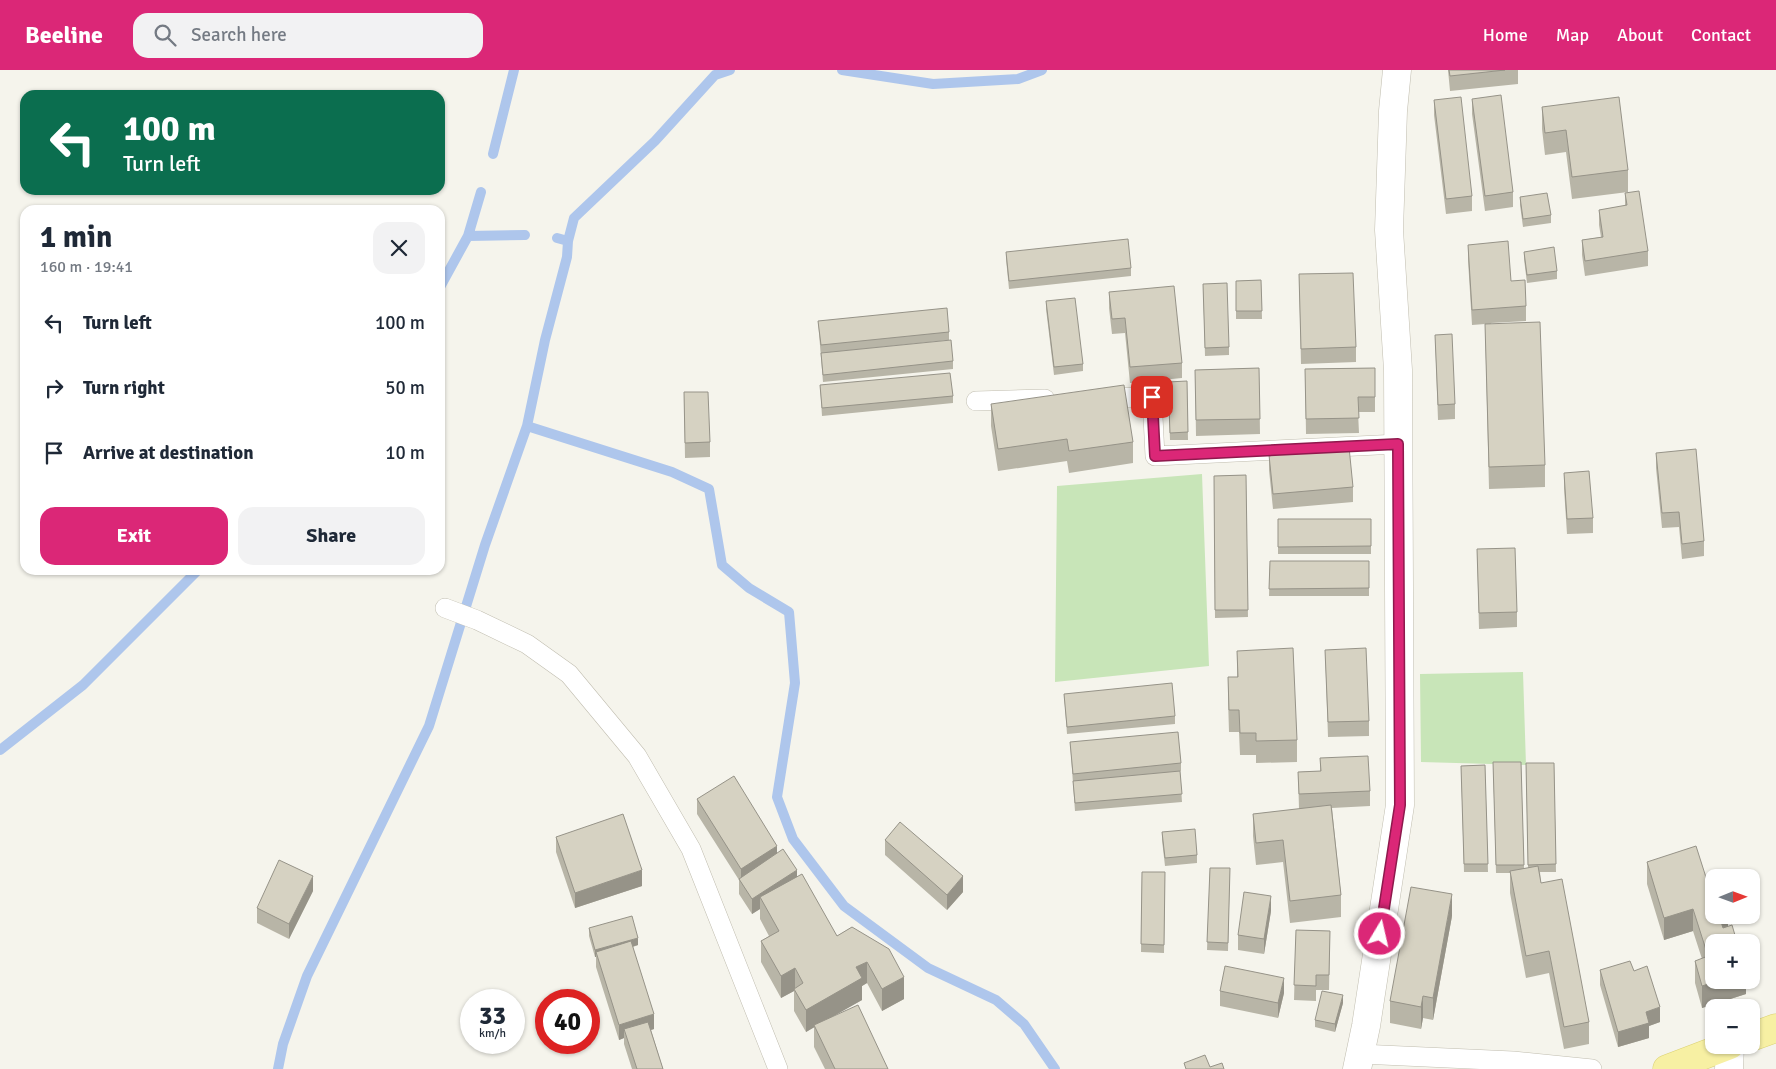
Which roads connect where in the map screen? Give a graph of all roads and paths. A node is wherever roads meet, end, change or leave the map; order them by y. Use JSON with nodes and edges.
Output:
{"nodes":[{"id":1,"x":1398,"y":70,"type":"edge"},
{"id":2,"x":1084,"y":398,"type":"edge"},
{"id":3,"x":1064,"y":399,"type":"edge"},
{"id":4,"x":976,"y":401,"type":"dead end"},
{"id":5,"x":1398,"y":444,"type":"junction"},
{"id":6,"x":450,"y":610,"type":"dead end"},
{"id":7,"x":1776,"y":1028,"type":"edge"},
{"id":8,"x":1760,"y":1034,"type":"edge"},
{"id":9,"x":1706,"y":1054,"type":"edge"},
{"id":10,"x":1730,"y":1054,"type":"edge"},
{"id":11,"x":1358,"y":1062,"type":"edge"},
{"id":12,"x":778,"y":1069,"type":"edge"},
{"id":13,"x":1592,"y":1069,"type":"edge"},
{"id":14,"x":1667,"y":1069,"type":"edge"},
{"id":15,"x":1729,"y":1069,"type":"edge"}],
"edges":[{"from":1,"to":5,"type":"street"},
{"from":2,"to":5,"type":"lane"},
{"from":3,"to":4,"type":"lane"},
{"from":5,"to":11,"type":"street"},
{"from":6,"to":12,"type":"lane"},
{"from":7,"to":8,"type":"main road"},
{"from":9,"to":14,"type":"main road"},
{"from":10,"to":15,"type":"street"},
{"from":11,"to":13,"type":"lane"}]}
